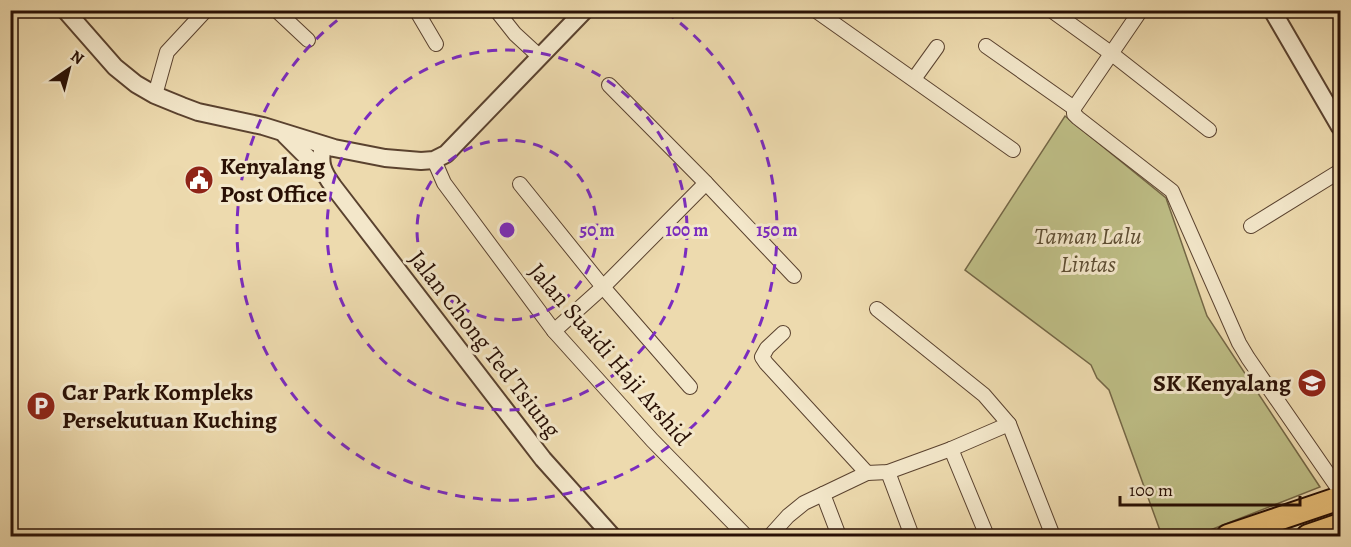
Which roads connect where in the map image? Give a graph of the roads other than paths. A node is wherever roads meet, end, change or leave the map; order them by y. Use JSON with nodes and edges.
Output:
{"nodes":[{"id":1,"x":65,"y":10,"type":"edge"},
{"id":2,"x":206,"y":10,"type":"edge"},
{"id":3,"x":276,"y":10,"type":"edge"},
{"id":4,"x":416,"y":10,"type":"edge"},
{"id":5,"x":496,"y":10,"type":"edge"},
{"id":6,"x":585,"y":10,"type":"edge"},
{"id":7,"x":814,"y":10,"type":"edge"},
{"id":8,"x":1050,"y":10,"type":"edge"},
{"id":9,"x":1141,"y":10,"type":"edge"},
{"id":10,"x":1272,"y":10,"type":"edge"},
{"id":11,"x":308,"y":40,"type":"dead end"},
{"id":12,"x":436,"y":44,"type":"dead end"},
{"id":13,"x":986,"y":46,"type":"dead end"},
{"id":14,"x":937,"y":47,"type":"dead end"},
{"id":15,"x":1112,"y":54,"type":"junction"},
{"id":16,"x":540,"y":57,"type":"junction"},
{"id":17,"x":914,"y":80,"type":"junction"},
{"id":18,"x":609,"y":85,"type":"dead end"},
{"id":19,"x":155,"y":95,"type":"junction"},
{"id":20,"x":1074,"y":108,"type":"junction"},
{"id":21,"x":1341,"y":127,"type":"edge"},
{"id":22,"x":1209,"y":130,"type":"dead end"},
{"id":23,"x":282,"y":132,"type":"junction"},
{"id":24,"x":329,"y":147,"type":"junction"},
{"id":25,"x":1013,"y":150,"type":"dead end"},
{"id":26,"x":434,"y":160,"type":"junction"},
{"id":27,"x":1341,"y":171,"type":"edge"},
{"id":28,"x":327,"y":176,"type":"junction"},
{"id":29,"x":706,"y":183,"type":"junction"},
{"id":30,"x":519,"y":184,"type":"dead end"},
{"id":31,"x":1251,"y":226,"type":"dead end"},
{"id":32,"x":794,"y":276,"type":"dead end"},
{"id":33,"x":603,"y":287,"type":"junction"},
{"id":34,"x":877,"y":309,"type":"dead end"},
{"id":35,"x":554,"y":331,"type":"junction"},
{"id":36,"x":783,"y":333,"type":"dead end"},
{"id":37,"x":690,"y":387,"type":"dead end"},
{"id":38,"x":1009,"y":424,"type":"junction"},
{"id":39,"x":951,"y":449,"type":"junction"},
{"id":40,"x":888,"y":472,"type":"junction"},
{"id":41,"x":867,"y":473,"type":"junction"},
{"id":42,"x":1341,"y":491,"type":"edge"},
{"id":43,"x":823,"y":494,"type":"junction"},
{"id":44,"x":1341,"y":498,"type":"edge"},
{"id":45,"x":1341,"y":525,"type":"edge"},
{"id":46,"x":612,"y":537,"type":"edge"},
{"id":47,"x":746,"y":537,"type":"edge"},
{"id":48,"x":770,"y":537,"type":"edge"},
{"id":49,"x":839,"y":537,"type":"edge"},
{"id":50,"x":912,"y":537,"type":"edge"},
{"id":51,"x":987,"y":537,"type":"edge"},
{"id":52,"x":1053,"y":537,"type":"edge"},
{"id":53,"x":1228,"y":537,"type":"edge"},
{"id":54,"x":1308,"y":537,"type":"edge"}],
"edges":[{"from":1,"to":19,"type":"street"},
{"from":2,"to":19,"type":"street"},
{"from":3,"to":11,"type":"street"},
{"from":4,"to":12,"type":"street"},
{"from":5,"to":16,"type":"street"},
{"from":6,"to":16,"type":"street"},
{"from":7,"to":17,"type":"street"},
{"from":8,"to":15,"type":"street"},
{"from":9,"to":15,"type":"street"},
{"from":10,"to":21,"type":"street"},
{"from":13,"to":20,"type":"street"},
{"from":14,"to":17,"type":"street"},
{"from":15,"to":20,"type":"street"},
{"from":15,"to":22,"type":"street"},
{"from":16,"to":26,"type":"street"},
{"from":17,"to":25,"type":"street"},
{"from":18,"to":29,"type":"street"},
{"from":19,"to":23,"type":"street"},
{"from":20,"to":42,"type":"street"},
{"from":23,"to":24,"type":"street"},
{"from":23,"to":28,"type":"street","name":"Jalan Chong Ted Tsiung"},
{"from":24,"to":26,"type":"street"},
{"from":24,"to":28,"type":"street"},
{"from":26,"to":35,"type":"street","name":"Jalan Suaidi Haji Arshid"},
{"from":27,"to":31,"type":"street"},
{"from":28,"to":46,"type":"street","name":"Jalan Chong Ted Tsiung"},
{"from":29,"to":32,"type":"street"},
{"from":29,"to":33,"type":"street"},
{"from":30,"to":33,"type":"street"},
{"from":33,"to":35,"type":"street"},
{"from":33,"to":37,"type":"street"},
{"from":34,"to":38,"type":"street"},
{"from":35,"to":47,"type":"street","name":"Jalan Suaidi Haji Arshid"},
{"from":36,"to":41,"type":"street"},
{"from":38,"to":39,"type":"street"},
{"from":38,"to":52,"type":"street"},
{"from":39,"to":40,"type":"street"},
{"from":39,"to":51,"type":"street"},
{"from":40,"to":41,"type":"street"},
{"from":40,"to":50,"type":"street"},
{"from":41,"to":43,"type":"street"},
{"from":43,"to":48,"type":"street"},
{"from":43,"to":49,"type":"street"},
{"from":44,"to":53,"type":"highway"},
{"from":45,"to":54,"type":"highway"}]}
